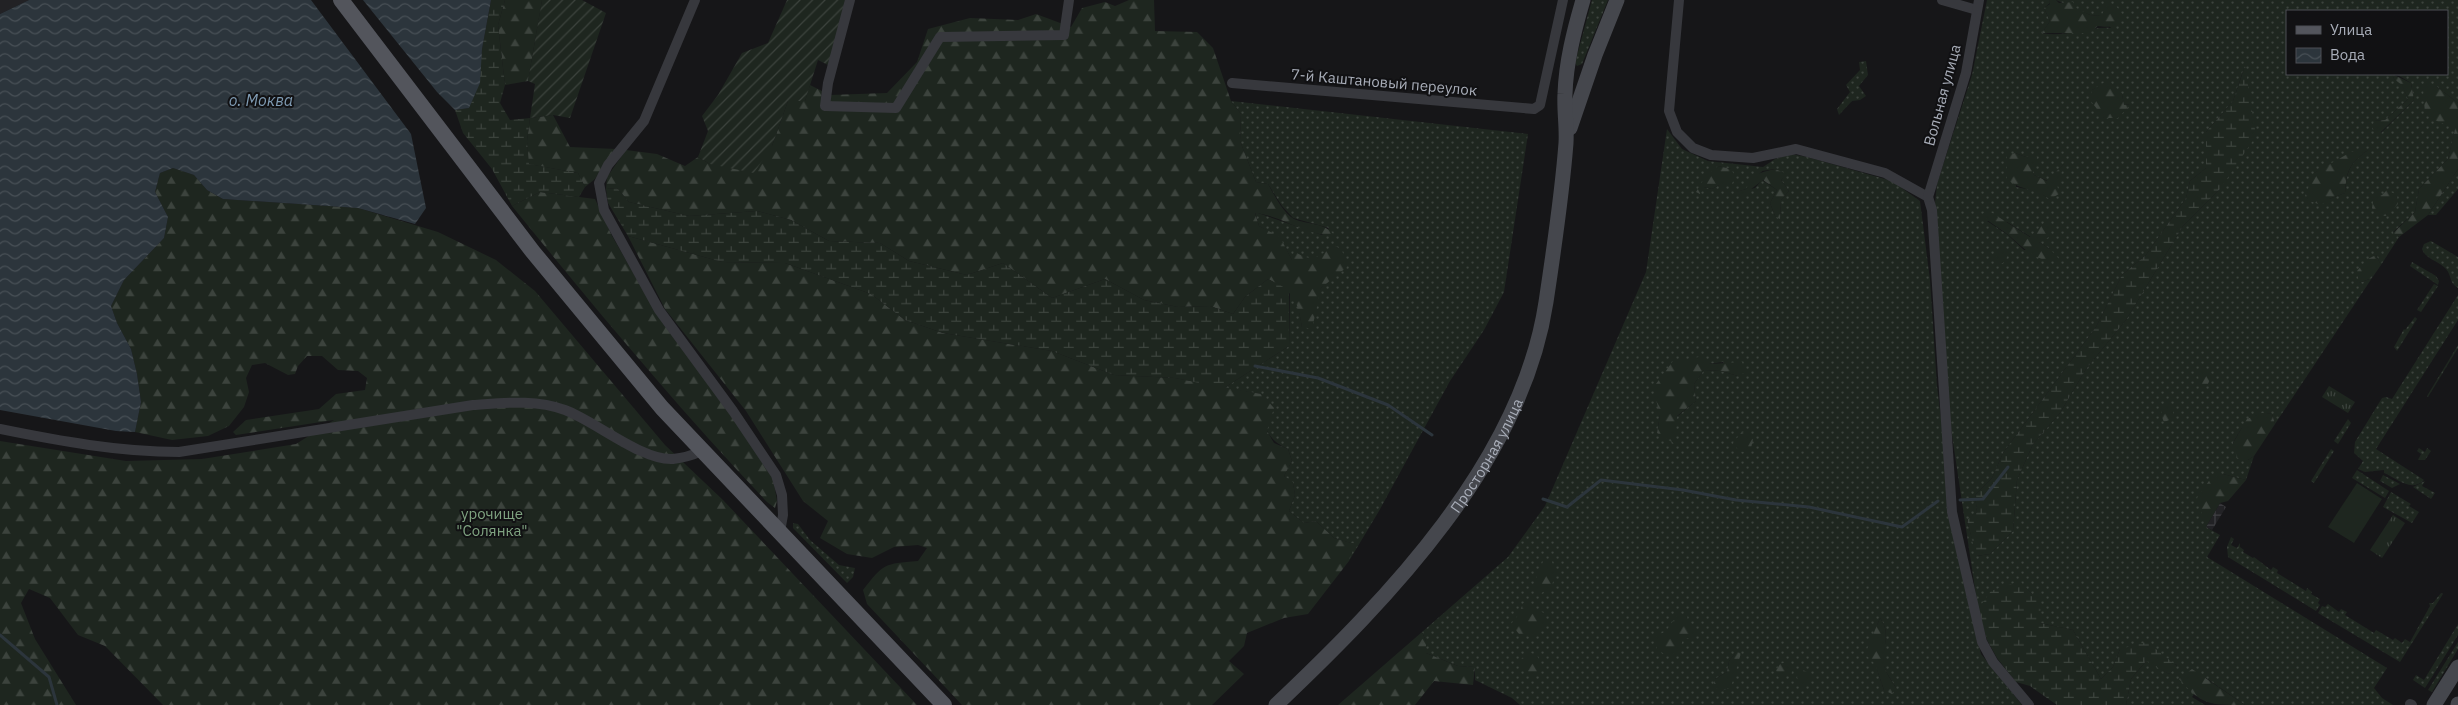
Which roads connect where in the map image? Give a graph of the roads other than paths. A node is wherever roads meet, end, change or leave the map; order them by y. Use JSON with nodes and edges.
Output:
{"nodes":[{"id":1,"x":341,"y":0,"type":"edge"},
{"id":2,"x":695,"y":0,"type":"edge"},
{"id":3,"x":850,"y":0,"type":"edge"},
{"id":4,"x":1069,"y":0,"type":"edge"},
{"id":5,"x":1562,"y":0,"type":"edge"},
{"id":6,"x":1583,"y":0,"type":"edge"},
{"id":7,"x":1617,"y":0,"type":"edge"},
{"id":8,"x":1679,"y":0,"type":"edge"},
{"id":9,"x":1942,"y":0,"type":"edge"},
{"id":10,"x":1978,"y":5,"type":"edge"},
{"id":11,"x":1567,"y":72,"type":"junction"},
{"id":12,"x":1587,"y":75,"type":"junction"},
{"id":13,"x":1232,"y":83,"type":"dead end"},
{"id":14,"x":1566,"y":141,"type":"junction"},
{"id":15,"x":1928,"y":197,"type":"junction"},
{"id":16,"x":0,"y":429,"type":"edge"},
{"id":17,"x":702,"y":451,"type":"junction"},
{"id":18,"x":780,"y":532,"type":"junction"},
{"id":19,"x":2458,"y":667,"type":"edge"},
{"id":20,"x":944,"y":705,"type":"edge"},
{"id":21,"x":1276,"y":705,"type":"edge"},
{"id":22,"x":2029,"y":705,"type":"edge"},
{"id":23,"x":2434,"y":705,"type":"edge"}],
"edges":[{"from":1,"to":17,"type":"main road"},
{"from":2,"to":18,"type":"street"},
{"from":3,"to":4,"type":"street"},
{"from":5,"to":13,"type":"street","name":"7-й Каштановый переулок"},
{"from":6,"to":11,"type":"main road","name":"Просторная улица"},
{"from":7,"to":12,"type":"main road","name":"Просторная улица"},
{"from":8,"to":15,"type":"street"},
{"from":9,"to":10,"type":"street"},
{"from":10,"to":15,"type":"street","name":"Вольная улица"},
{"from":11,"to":12,"type":"main road"},
{"from":11,"to":14,"type":"main road","name":"Просторная улица"},
{"from":12,"to":14,"type":"main road","name":"Просторная улица"},
{"from":14,"to":21,"type":"main road","name":"Просторная улица"},
{"from":15,"to":22,"type":"street"},
{"from":16,"to":17,"type":"street"},
{"from":17,"to":18,"type":"main road"},
{"from":18,"to":20,"type":"main road"},
{"from":19,"to":23,"type":"main road"}]}
